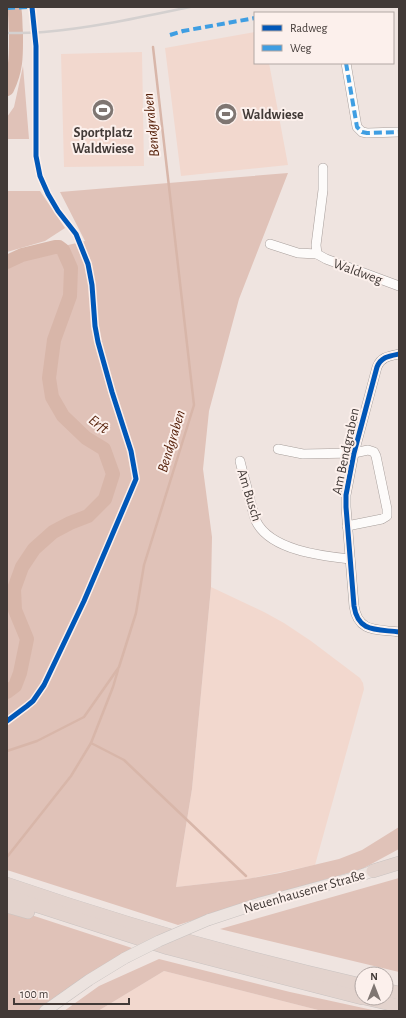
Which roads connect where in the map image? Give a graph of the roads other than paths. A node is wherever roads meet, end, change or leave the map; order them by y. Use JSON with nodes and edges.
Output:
{"nodes":[{"id":1,"x":346,"y":64,"type":"edge"},
{"id":2,"x":399,"y":132,"type":"edge"},
{"id":3,"x":323,"y":168,"type":"dead end"},
{"id":4,"x":270,"y":244,"type":"dead end"},
{"id":5,"x":317,"y":254,"type":"junction"},
{"id":6,"x":399,"y":286,"type":"edge"},
{"id":7,"x":399,"y":354,"type":"edge"},
{"id":8,"x":278,"y":450,"type":"dead end"},
{"id":9,"x":354,"y":453,"type":"junction"},
{"id":10,"x":240,"y":461,"type":"dead end"},
{"id":11,"x":347,"y":526,"type":"junction"},
{"id":12,"x":350,"y":559,"type":"junction"},
{"id":13,"x":399,"y":632,"type":"edge"},
{"id":14,"x":399,"y":859,"type":"edge"},
{"id":15,"x":399,"y":863,"type":"edge"},
{"id":16,"x":372,"y":871,"type":"junction"},
{"id":17,"x":7,"y":884,"type":"edge"},
{"id":18,"x":7,"y":896,"type":"edge"},
{"id":19,"x":7,"y":906,"type":"edge"},
{"id":20,"x":122,"y":934,"type":"junction"},
{"id":21,"x":308,"y":972,"type":"junction"},
{"id":22,"x":354,"y":976,"type":"edge"},
{"id":23,"x":354,"y":983,"type":"edge"},
{"id":24,"x":354,"y":996,"type":"edge"},
{"id":25,"x":45,"y":1011,"type":"edge"}],
"edges":[{"from":1,"to":2,"type":"street"},
{"from":3,"to":5,"type":"street","name":"Waldweg"},
{"from":4,"to":5,"type":"street","name":"Waldweg"},
{"from":5,"to":6,"type":"street","name":"Waldweg"},
{"from":7,"to":9,"type":"street","name":"Am Bendgraben"},
{"from":8,"to":9,"type":"street"},
{"from":9,"to":11,"type":"street","name":"Am Bendgraben"},
{"from":9,"to":11,"type":"street"},
{"from":10,"to":12,"type":"street","name":"Am Busch"},
{"from":11,"to":12,"type":"street","name":"Am Bendgraben"},
{"from":12,"to":13,"type":"street","name":"Am Bendgraben"},
{"from":14,"to":16,"type":"main road","name":"Neuenhausener Straße"},
{"from":15,"to":16,"type":"highway"},
{"from":16,"to":25,"type":"main road","name":"Neuenhausener Straße","bridge":true},
{"from":17,"to":21,"type":"highway"},
{"from":18,"to":20,"type":"highway"},
{"from":19,"to":20,"type":"highway"},
{"from":20,"to":24,"type":"highway"},
{"from":21,"to":22,"type":"highway"},
{"from":21,"to":23,"type":"highway"}]}
